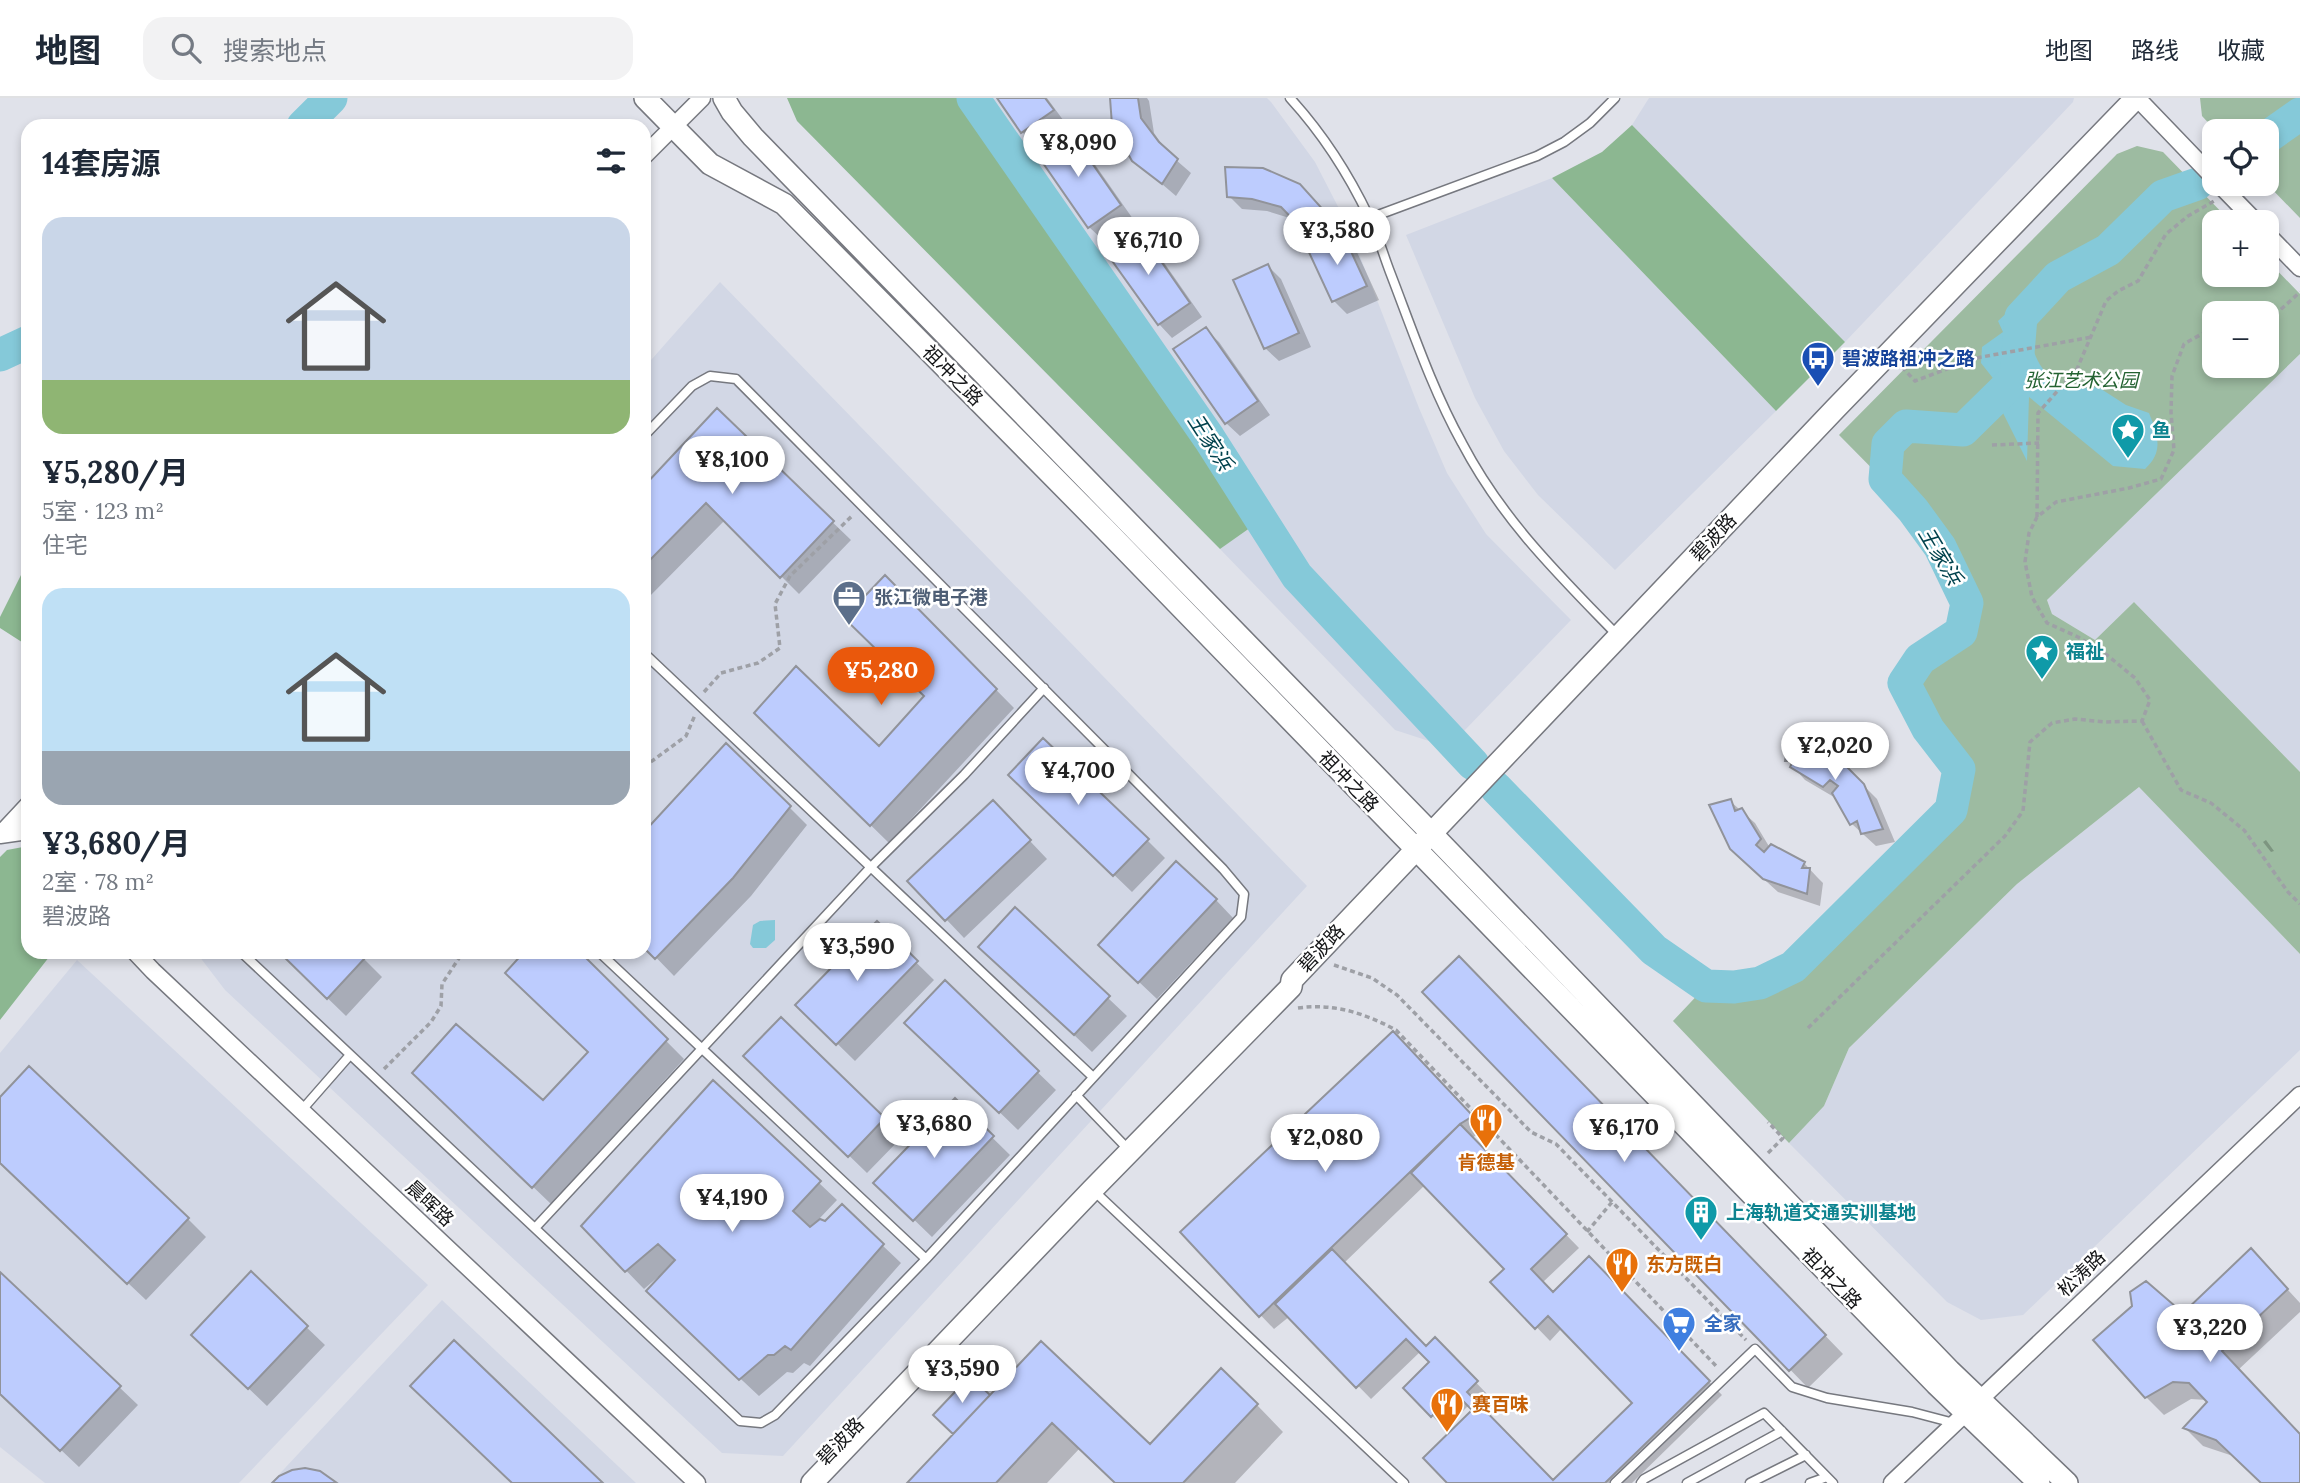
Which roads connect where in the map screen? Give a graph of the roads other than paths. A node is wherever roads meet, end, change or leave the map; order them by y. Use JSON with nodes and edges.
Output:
{"nodes":[{"id":1,"x":645,"y":98,"type":"edge"},
{"id":2,"x":702,"y":98,"type":"edge"},
{"id":3,"x":724,"y":98,"type":"edge"},
{"id":4,"x":1290,"y":98,"type":"edge"},
{"id":5,"x":1615,"y":98,"type":"edge"},
{"id":6,"x":2136,"y":98,"type":"edge"},
{"id":7,"x":675,"y":127,"type":"junction"},
{"id":8,"x":651,"y":149,"type":"edge"},
{"id":9,"x":2202,"y":166,"type":"edge"},
{"id":10,"x":2231,"y":196,"type":"edge"},
{"id":11,"x":2244,"y":210,"type":"edge"},
{"id":12,"x":1370,"y":218,"type":"junction"},
{"id":13,"x":2279,"y":246,"type":"edge"},
{"id":14,"x":2300,"y":268,"type":"edge"},
{"id":15,"x":651,"y":429,"type":"edge"},
{"id":16,"x":1619,"y":637,"type":"junction"},
{"id":17,"x":651,"y":660,"type":"edge"},
{"id":18,"x":1044,"y":688,"type":"junction"},
{"id":19,"x":21,"y":813,"type":"edge"},
{"id":20,"x":21,"y":832,"type":"edge"},
{"id":21,"x":1430,"y":832,"type":"junction"},
{"id":22,"x":0,"y":835,"type":"edge"},
{"id":23,"x":1415,"y":849,"type":"junction"},
{"id":24,"x":871,"y":867,"type":"junction"},
{"id":25,"x":141,"y":959,"type":"edge"},
{"id":26,"x":248,"y":959,"type":"edge"},
{"id":27,"x":607,"y":959,"type":"edge"},
{"id":28,"x":1292,"y":979,"type":"junction"},
{"id":29,"x":703,"y":1049,"type":"junction"},
{"id":30,"x":350,"y":1055,"type":"junction"},
{"id":31,"x":1093,"y":1077,"type":"junction"},
{"id":32,"x":1076,"y":1095,"type":"junction"},
{"id":33,"x":2300,"y":1095,"type":"edge"},
{"id":34,"x":301,"y":1111,"type":"junction"},
{"id":35,"x":1124,"y":1146,"type":"junction"},
{"id":36,"x":1090,"y":1187,"type":"junction"},
{"id":37,"x":534,"y":1228,"type":"junction"},
{"id":38,"x":926,"y":1259,"type":"junction"},
{"id":39,"x":1966,"y":1412,"type":"junction"},
{"id":40,"x":1782,"y":1431,"type":"junction"},
{"id":41,"x":1807,"y":1455,"type":"junction"},
{"id":42,"x":1830,"y":1480,"type":"edge"},
{"id":43,"x":697,"y":1483,"type":"edge"},
{"id":44,"x":800,"y":1483,"type":"edge"},
{"id":45,"x":812,"y":1483,"type":"edge"},
{"id":46,"x":1405,"y":1483,"type":"edge"},
{"id":47,"x":1615,"y":1483,"type":"edge"},
{"id":48,"x":1641,"y":1483,"type":"edge"},
{"id":49,"x":1687,"y":1483,"type":"edge"},
{"id":50,"x":1750,"y":1483,"type":"edge"},
{"id":51,"x":1810,"y":1483,"type":"edge"},
{"id":52,"x":1892,"y":1483,"type":"edge"},
{"id":53,"x":2039,"y":1483,"type":"edge"},
{"id":54,"x":2067,"y":1483,"type":"edge"}],
"edges":[{"from":1,"to":7,"type":"main road","name":"祖冲之路"},
{"from":2,"to":7,"type":"street"},
{"from":3,"to":21,"type":"main road","name":"祖冲之路"},
{"from":4,"to":12,"type":"lane"},
{"from":5,"to":12,"type":"lane"},
{"from":6,"to":9,"type":"street"},
{"from":6,"to":16,"type":"main road","name":"碧波路"},
{"from":7,"to":8,"type":"street"},
{"from":7,"to":23,"type":"main road","name":"祖冲之路"},
{"from":10,"to":11,"type":"street"},
{"from":12,"to":16,"type":"lane"},
{"from":13,"to":14,"type":"street"},
{"from":15,"to":18,"type":"lane"},
{"from":16,"to":21,"type":"main road","name":"碧波路"},
{"from":17,"to":24,"type":"lane"},
{"from":18,"to":24,"type":"lane"},
{"from":18,"to":31,"type":"lane"},
{"from":19,"to":22,"type":"street"},
{"from":20,"to":22,"type":"street"},
{"from":21,"to":23,"type":"main road","name":"碧波路"},
{"from":21,"to":39,"type":"main road","name":"祖冲之路"},
{"from":23,"to":28,"type":"main road","name":"碧波路"},
{"from":23,"to":39,"type":"main road","name":"祖冲之路"},
{"from":24,"to":29,"type":"lane"},
{"from":24,"to":31,"type":"lane"},
{"from":25,"to":34,"type":"street","name":"晨晖路"},
{"from":26,"to":30,"type":"lane"},
{"from":27,"to":29,"type":"lane"},
{"from":28,"to":35,"type":"main road","name":"碧波路"},
{"from":28,"to":36,"type":"main road","name":"碧波路"},
{"from":29,"to":37,"type":"lane"},
{"from":29,"to":38,"type":"lane"},
{"from":30,"to":34,"type":"lane"},
{"from":30,"to":37,"type":"lane"},
{"from":31,"to":32,"type":"lane"},
{"from":32,"to":35,"type":"lane"},
{"from":32,"to":38,"type":"lane"},
{"from":33,"to":39,"type":"street","name":"松涛路"},
{"from":34,"to":43,"type":"street","name":"晨晖路"},
{"from":35,"to":36,"type":"main road","name":"碧波路"},
{"from":36,"to":44,"type":"main road","name":"碧波路"},
{"from":36,"to":45,"type":"main road","name":"碧波路"},
{"from":36,"to":46,"type":"lane"},
{"from":37,"to":38,"type":"lane"},
{"from":39,"to":47,"type":"lane"},
{"from":39,"to":52,"type":"street","name":"松涛路"},
{"from":39,"to":53,"type":"main road","name":"祖冲之路"},
{"from":39,"to":54,"type":"main road","name":"祖冲之路"},
{"from":40,"to":41,"type":"lane"},
{"from":40,"to":48,"type":"lane"},
{"from":40,"to":49,"type":"lane"},
{"from":41,"to":42,"type":"lane"},
{"from":41,"to":50,"type":"lane"},
{"from":42,"to":51,"type":"lane"}]}
